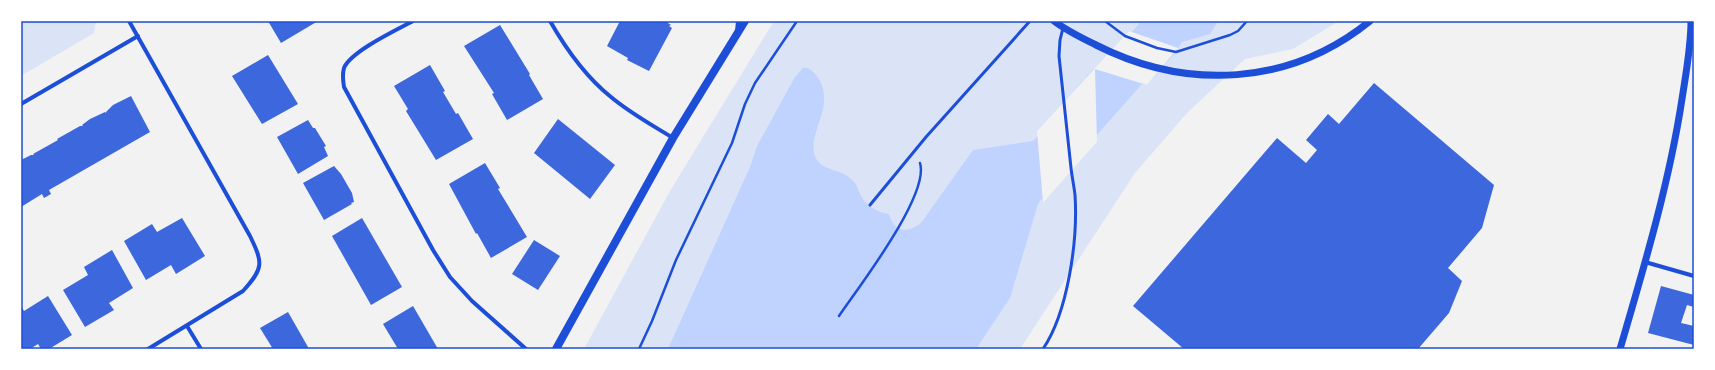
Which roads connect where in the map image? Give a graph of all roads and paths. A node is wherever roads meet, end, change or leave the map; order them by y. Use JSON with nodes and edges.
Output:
{"nodes":[{"id":1,"x":129,"y":21,"type":"edge"},
{"id":2,"x":413,"y":21,"type":"edge"},
{"id":3,"x":550,"y":21,"type":"edge"},
{"id":4,"x":738,"y":21,"type":"edge"},
{"id":5,"x":745,"y":21,"type":"edge"},
{"id":6,"x":798,"y":21,"type":"edge"},
{"id":7,"x":1030,"y":21,"type":"edge"},
{"id":8,"x":1054,"y":21,"type":"edge"},
{"id":9,"x":1105,"y":21,"type":"edge"},
{"id":10,"x":1247,"y":21,"type":"edge"},
{"id":11,"x":1370,"y":21,"type":"edge"},
{"id":12,"x":1691,"y":21,"type":"edge"},
{"id":13,"x":1063,"y":27,"type":"junction"},
{"id":14,"x":737,"y":35,"type":"junction"},
{"id":15,"x":138,"y":36,"type":"junction"},
{"id":16,"x":21,"y":104,"type":"edge"},
{"id":17,"x":674,"y":138,"type":"junction"},
{"id":18,"x":913,"y":152,"type":"junction"},
{"id":19,"x":870,"y":205,"type":"dead end"},
{"id":20,"x":1645,"y":262,"type":"junction"},
{"id":21,"x":1694,"y":276,"type":"edge"},
{"id":22,"x":839,"y":316,"type":"dead end"},
{"id":23,"x":187,"y":326,"type":"junction"},
{"id":24,"x":148,"y":349,"type":"edge"},
{"id":25,"x":201,"y":349,"type":"edge"},
{"id":26,"x":526,"y":349,"type":"edge"},
{"id":27,"x":556,"y":349,"type":"edge"},
{"id":28,"x":639,"y":349,"type":"edge"},
{"id":29,"x":1043,"y":349,"type":"edge"},
{"id":30,"x":1620,"y":349,"type":"edge"}],
"edges":[{"from":1,"to":15,"type":"street"},
{"from":2,"to":26,"type":"street"},
{"from":3,"to":17,"type":"street"},
{"from":4,"to":14,"type":"street"},
{"from":5,"to":14,"type":"main road"},
{"from":6,"to":28,"type":"path"},
{"from":7,"to":18,"type":"lane"},
{"from":8,"to":13,"type":"street"},
{"from":9,"to":10,"type":"path"},
{"from":11,"to":13,"type":"street"},
{"from":12,"to":20,"type":"street"},
{"from":13,"to":29,"type":"lane"},
{"from":14,"to":17,"type":"main road"},
{"from":15,"to":16,"type":"street"},
{"from":15,"to":23,"type":"street"},
{"from":17,"to":27,"type":"main road"},
{"from":18,"to":19,"type":"lane"},
{"from":18,"to":22,"type":"path"},
{"from":20,"to":21,"type":"street"},
{"from":20,"to":30,"type":"street"},
{"from":23,"to":24,"type":"street"},
{"from":23,"to":25,"type":"street"}]}
